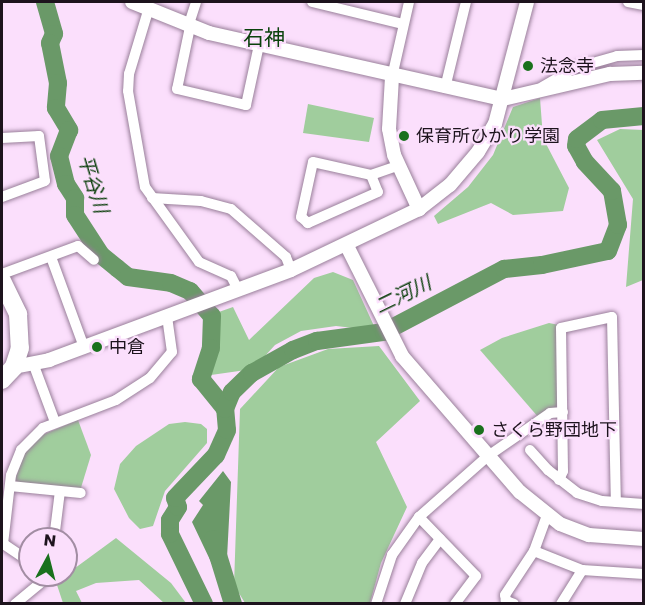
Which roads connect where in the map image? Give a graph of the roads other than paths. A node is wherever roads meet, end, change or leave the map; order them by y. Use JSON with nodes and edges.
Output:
{"nodes":[{"id":1,"x":132,"y":2,"type":"edge"},
{"id":2,"x":196,"y":2,"type":"edge"},
{"id":3,"x":312,"y":2,"type":"edge"},
{"id":4,"x":409,"y":2,"type":"edge"},
{"id":5,"x":466,"y":2,"type":"edge"},
{"id":6,"x":527,"y":2,"type":"edge"},
{"id":7,"x":628,"y":2,"type":"edge"},
{"id":8,"x":644,"y":5,"type":"edge"},
{"id":9,"x":355,"y":7,"type":"edge"},
{"id":10,"x":148,"y":11,"type":"junction"},
{"id":11,"x":403,"y":24,"type":"junction"},
{"id":12,"x":189,"y":27,"type":"junction"},
{"id":13,"x":260,"y":45,"type":"junction"},
{"id":14,"x":644,"y":55,"type":"edge"},
{"id":15,"x":644,"y":73,"type":"edge"},
{"id":16,"x":392,"y":77,"type":"junction"},
{"id":17,"x":446,"y":88,"type":"junction"},
{"id":18,"x":536,"y":90,"type":"junction"},
{"id":19,"x":502,"y":99,"type":"junction"},
{"id":20,"x":2,"y":138,"type":"edge"},
{"id":21,"x":397,"y":166,"type":"junction"},
{"id":22,"x":371,"y":175,"type":"junction"},
{"id":23,"x":2,"y":197,"type":"edge"},
{"id":24,"x":152,"y":198,"type":"junction"},
{"id":25,"x":419,"y":209,"type":"junction"},
{"id":26,"x":347,"y":246,"type":"junction"},
{"id":27,"x":51,"y":257,"type":"junction"},
{"id":28,"x":94,"y":260,"type":"dead end"},
{"id":29,"x":291,"y":270,"type":"junction"},
{"id":30,"x":2,"y":274,"type":"edge"},
{"id":31,"x":2,"y":281,"type":"edge"},
{"id":32,"x":238,"y":290,"type":"junction"},
{"id":33,"x":167,"y":317,"type":"junction"},
{"id":34,"x":84,"y":347,"type":"junction"},
{"id":35,"x":33,"y":363,"type":"junction"},
{"id":36,"x":14,"y":367,"type":"junction"},
{"id":37,"x":2,"y":380,"type":"edge"},
{"id":38,"x":563,"y":412,"type":"junction"},
{"id":39,"x":55,"y":422,"type":"junction"},
{"id":40,"x":530,"y":450,"type":"dead end"},
{"id":41,"x":488,"y":456,"type":"junction"},
{"id":42,"x":559,"y":480,"type":"junction"},
{"id":43,"x":10,"y":486,"type":"junction"},
{"id":44,"x":60,"y":491,"type":"junction"},
{"id":45,"x":81,"y":493,"type":"dead end"},
{"id":46,"x":616,"y":502,"type":"junction"},
{"id":47,"x":644,"y":504,"type":"edge"},
{"id":48,"x":547,"y":515,"type":"junction"},
{"id":49,"x":419,"y":517,"type":"junction"},
{"id":50,"x":56,"y":527,"type":"edge"},
{"id":51,"x":440,"y":539,"type":"junction"},
{"id":52,"x":644,"y":539,"type":"edge"},
{"id":53,"x":2,"y":544,"type":"edge"},
{"id":54,"x":534,"y":551,"type":"junction"},
{"id":55,"x":18,"y":554,"type":"edge"},
{"id":56,"x":582,"y":570,"type":"junction"},
{"id":57,"x":644,"y":574,"type":"edge"},
{"id":58,"x":35,"y":587,"type":"edge"},
{"id":59,"x":15,"y":603,"type":"edge"},
{"id":60,"x":376,"y":603,"type":"edge"},
{"id":61,"x":405,"y":603,"type":"edge"},
{"id":62,"x":455,"y":603,"type":"edge"},
{"id":63,"x":514,"y":603,"type":"edge"},
{"id":64,"x":561,"y":603,"type":"edge"}],
"edges":[{"from":1,"to":10,"type":"street"},
{"from":2,"to":12,"type":"street"},
{"from":3,"to":9,"type":"street"},
{"from":4,"to":11,"type":"street"},
{"from":5,"to":17,"type":"street"},
{"from":6,"to":19,"type":"street"},
{"from":7,"to":8,"type":"street"},
{"from":9,"to":11,"type":"street"},
{"from":10,"to":12,"type":"street"},
{"from":10,"to":24,"type":"street"},
{"from":11,"to":16,"type":"street"},
{"from":12,"to":13,"type":"street"},
{"from":12,"to":13,"type":"street"},
{"from":13,"to":16,"type":"street"},
{"from":14,"to":18,"type":"street"},
{"from":15,"to":18,"type":"street"},
{"from":16,"to":17,"type":"street"},
{"from":16,"to":21,"type":"street"},
{"from":17,"to":19,"type":"street"},
{"from":18,"to":19,"type":"street"},
{"from":19,"to":25,"type":"street"},
{"from":20,"to":23,"type":"street"},
{"from":21,"to":22,"type":"street"},
{"from":21,"to":25,"type":"street"},
{"from":22,"to":22,"type":"street"},
{"from":24,"to":29,"type":"street"},
{"from":24,"to":32,"type":"street"},
{"from":25,"to":26,"type":"street"},
{"from":26,"to":29,"type":"street"},
{"from":26,"to":41,"type":"street"},
{"from":27,"to":28,"type":"street"},
{"from":27,"to":30,"type":"street"},
{"from":27,"to":34,"type":"street"},
{"from":29,"to":32,"type":"street"},
{"from":31,"to":36,"type":"main road"},
{"from":32,"to":33,"type":"street"},
{"from":33,"to":34,"type":"street"},
{"from":33,"to":39,"type":"street"},
{"from":34,"to":35,"type":"street"},
{"from":35,"to":36,"type":"street"},
{"from":35,"to":39,"type":"street"},
{"from":36,"to":37,"type":"main road"},
{"from":38,"to":41,"type":"street"},
{"from":38,"to":42,"type":"street"},
{"from":38,"to":46,"type":"street"},
{"from":39,"to":43,"type":"street"},
{"from":40,"to":42,"type":"street"},
{"from":41,"to":48,"type":"street"},
{"from":41,"to":49,"type":"street"},
{"from":42,"to":46,"type":"street"},
{"from":43,"to":44,"type":"street"},
{"from":43,"to":53,"type":"street"},
{"from":44,"to":45,"type":"street"},
{"from":44,"to":50,"type":"street"},
{"from":46,"to":47,"type":"street"},
{"from":48,"to":52,"type":"street"},
{"from":48,"to":54,"type":"street"},
{"from":49,"to":51,"type":"street"},
{"from":49,"to":60,"type":"street"},
{"from":51,"to":61,"type":"street"},
{"from":51,"to":62,"type":"street"},
{"from":53,"to":55,"type":"street"},
{"from":54,"to":56,"type":"street"},
{"from":54,"to":63,"type":"street"},
{"from":56,"to":57,"type":"street"},
{"from":56,"to":64,"type":"street"},
{"from":58,"to":59,"type":"street"}]}
